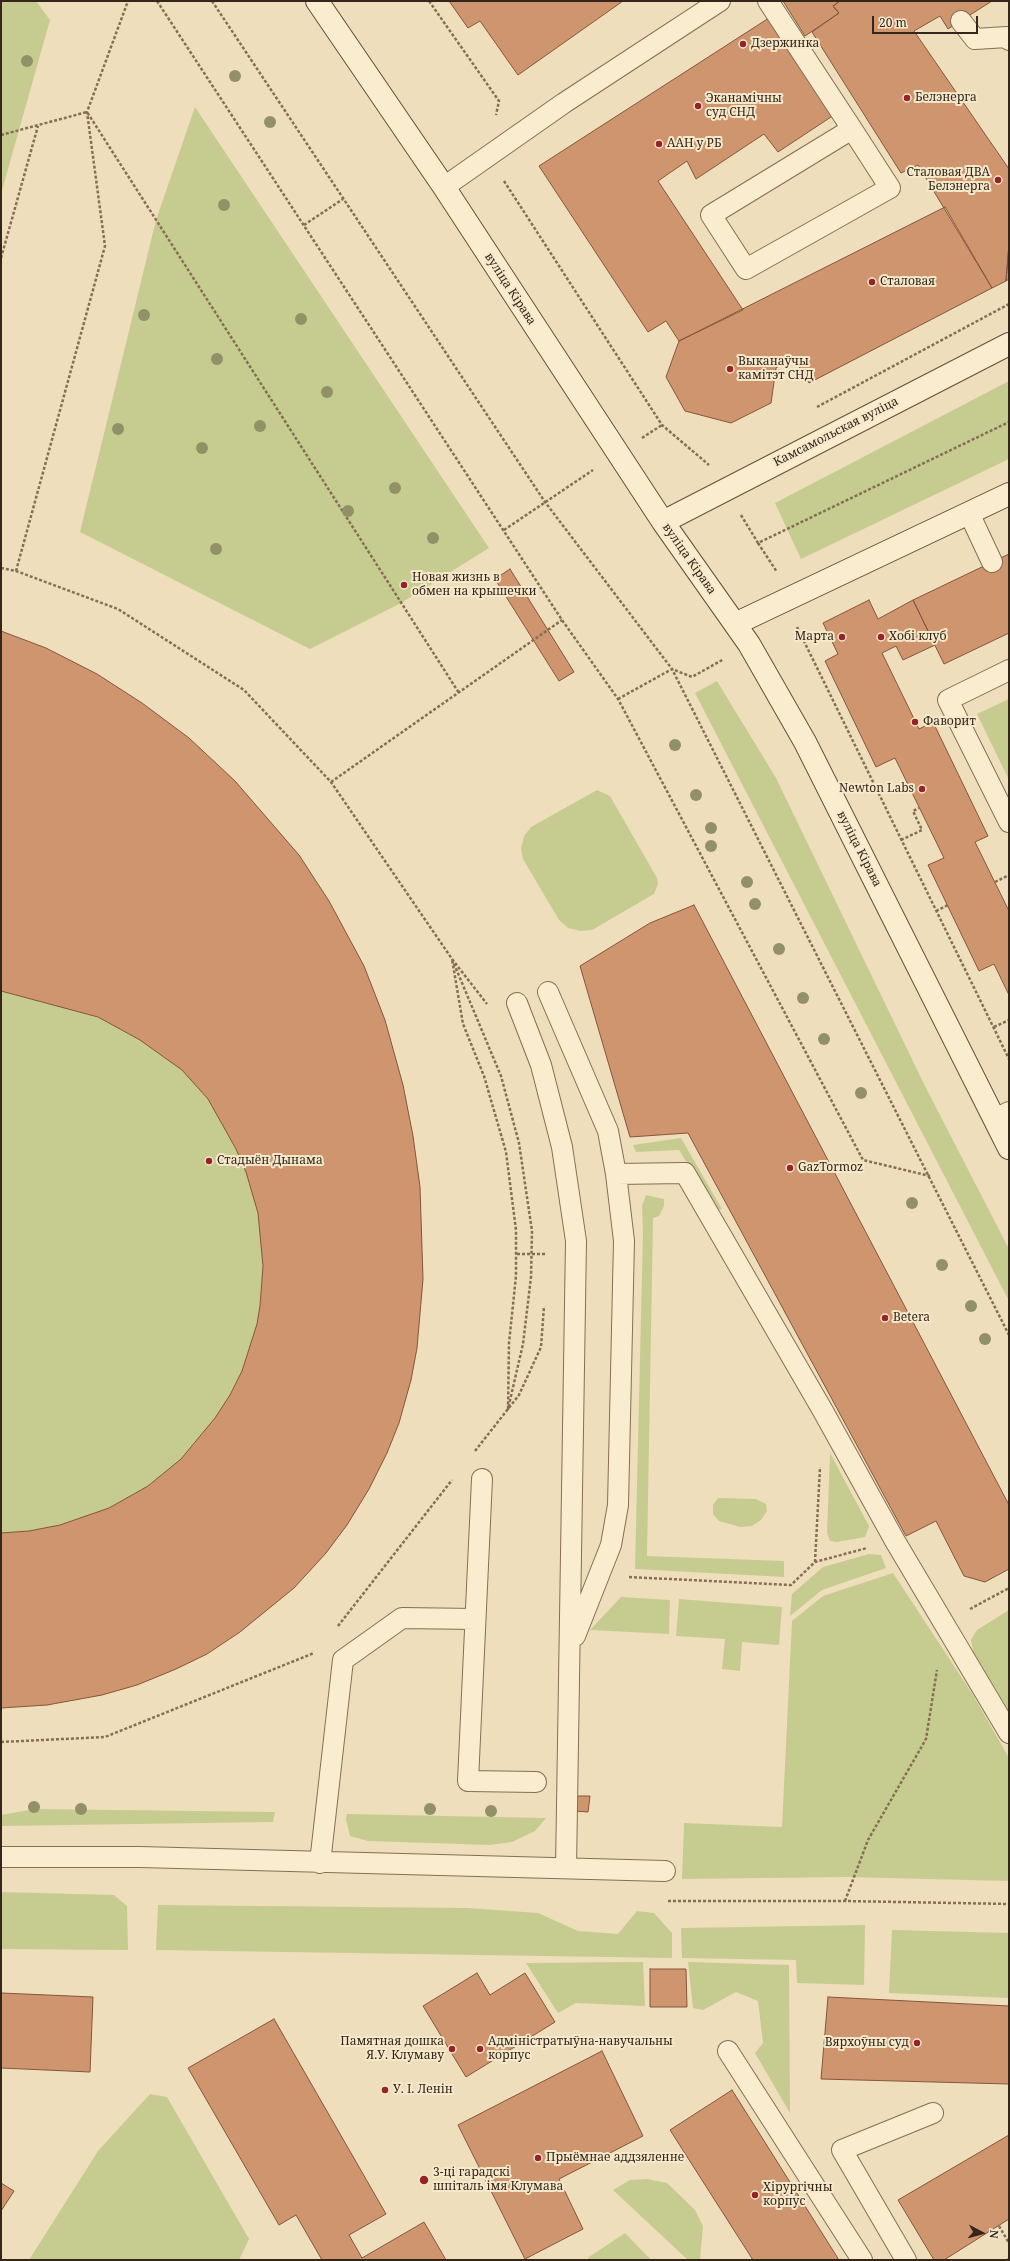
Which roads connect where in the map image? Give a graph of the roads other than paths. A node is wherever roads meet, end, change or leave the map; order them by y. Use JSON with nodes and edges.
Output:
{"nodes":[{"id":1,"x":317,"y":1,"type":"edge"},
{"id":2,"x":720,"y":1,"type":"edge"},
{"id":3,"x":768,"y":1,"type":"edge"},
{"id":4,"x":961,"y":21,"type":"dead end"},
{"id":5,"x":1009,"y":40,"type":"edge"},
{"id":6,"x":852,"y":129,"type":"junction"},
{"id":7,"x":444,"y":187,"type":"junction"},
{"id":8,"x":1009,"y":344,"type":"edge"},
{"id":9,"x":1009,"y":494,"type":"edge"},
{"id":10,"x":969,"y":513,"type":"junction"},
{"id":11,"x":663,"y":522,"type":"junction"},
{"id":12,"x":992,"y":562,"type":"dead end"},
{"id":13,"x":735,"y":624,"type":"junction"},
{"id":14,"x":1009,"y":670,"type":"edge"},
{"id":15,"x":1009,"y":822,"type":"edge"},
{"id":16,"x":548,"y":992,"type":"dead end"},
{"id":17,"x":518,"y":1003,"type":"dead end"},
{"id":18,"x":1002,"y":1116,"type":"edge"},
{"id":19,"x":1009,"y":1148,"type":"edge"},
{"id":20,"x":616,"y":1174,"type":"junction"},
{"id":21,"x":482,"y":1478,"type":"dead end"},
{"id":22,"x":475,"y":1619,"type":"junction"},
{"id":23,"x":570,"y":1647,"type":"junction"},
{"id":24,"x":1009,"y":1733,"type":"edge"},
{"id":25,"x":536,"y":1782,"type":"dead end"},
{"id":26,"x":1,"y":1857,"type":"edge"},
{"id":27,"x":320,"y":1863,"type":"junction"},
{"id":28,"x":566,"y":1868,"type":"junction"},
{"id":29,"x":665,"y":1872,"type":"dead end"},
{"id":30,"x":728,"y":2050,"type":"dead end"},
{"id":31,"x":934,"y":2113,"type":"dead end"},
{"id":32,"x":862,"y":2260,"type":"edge"},
{"id":33,"x":906,"y":2260,"type":"edge"}],
"edges":[{"from":1,"to":7,"type":"main road","name":"вуліца Кірава"},
{"from":2,"to":7,"type":"lane"},
{"from":3,"to":6,"type":"lane"},
{"from":4,"to":5,"type":"lane"},
{"from":6,"to":6,"type":"lane"},
{"from":7,"to":11,"type":"main road","name":"вуліца Кірава"},
{"from":8,"to":11,"type":"main road","name":"Камсамольская вуліца"},
{"from":9,"to":10,"type":"main road"},
{"from":10,"to":12,"type":"lane"},
{"from":10,"to":13,"type":"main road"},
{"from":11,"to":13,"type":"main road","name":"вуліца Кірава"},
{"from":13,"to":18,"type":"main road","name":"вуліца Кірава"},
{"from":14,"to":15,"type":"lane"},
{"from":16,"to":20,"type":"lane"},
{"from":17,"to":23,"type":"lane"},
{"from":18,"to":19,"type":"main road","name":"вуліца Кірава"},
{"from":20,"to":23,"type":"lane"},
{"from":20,"to":24,"type":"lane"},
{"from":21,"to":22,"type":"lane"},
{"from":22,"to":25,"type":"lane"},
{"from":22,"to":27,"type":"lane"},
{"from":23,"to":28,"type":"lane"},
{"from":26,"to":27,"type":"lane"},
{"from":27,"to":28,"type":"lane"},
{"from":28,"to":29,"type":"lane"},
{"from":30,"to":32,"type":"lane"},
{"from":31,"to":33,"type":"lane"}]}
